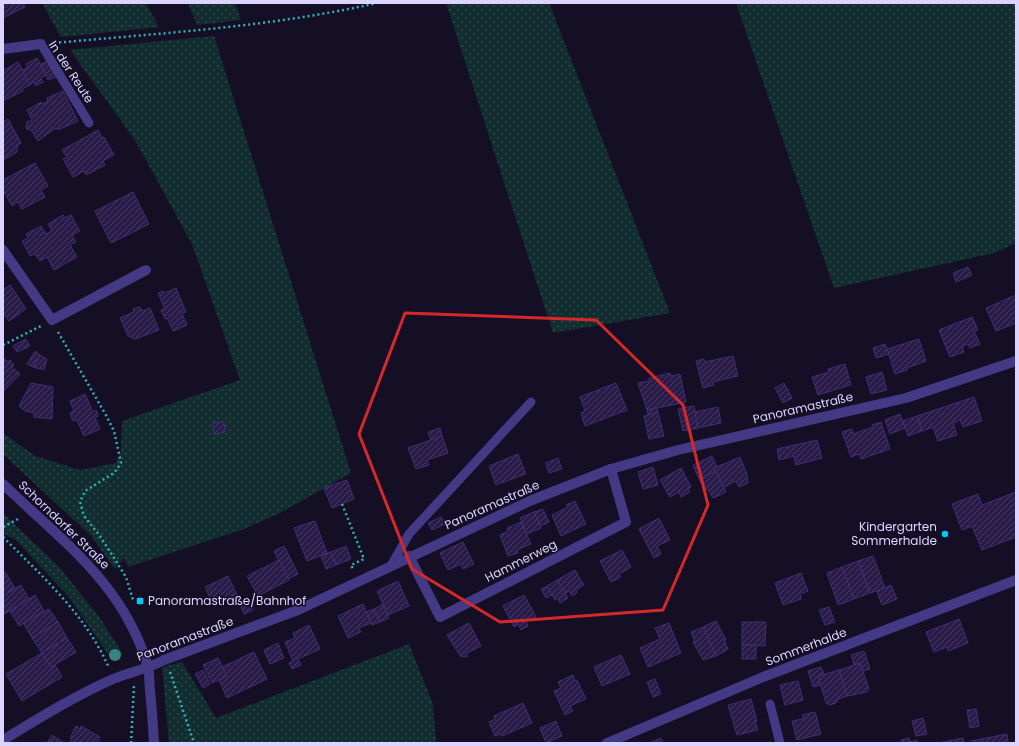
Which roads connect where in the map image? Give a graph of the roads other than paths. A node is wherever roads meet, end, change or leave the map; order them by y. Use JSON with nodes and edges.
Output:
{"nodes":[{"id":1,"x":41,"y":44,"type":"joint"},
{"id":2,"x":3,"y":49,"type":"edge"},
{"id":3,"x":88,"y":123,"type":"dead end"},
{"id":4,"x":3,"y":250,"type":"edge"},
{"id":5,"x":146,"y":270,"type":"dead end"},
{"id":6,"x":1016,"y":361,"type":"edge"},
{"id":7,"x":531,"y":402,"type":"dead end"},
{"id":8,"x":611,"y":469,"type":"junction"},
{"id":9,"x":3,"y":484,"type":"edge"},
{"id":10,"x":409,"y":556,"type":"junction"},
{"id":11,"x":392,"y":564,"type":"junction"},
{"id":12,"x":1016,"y":580,"type":"edge"},
{"id":13,"x":148,"y":669,"type":"junction"},
{"id":14,"x":770,"y":704,"type":"dead end"},
{"id":15,"x":3,"y":740,"type":"edge"},
{"id":16,"x":154,"y":743,"type":"edge"},
{"id":17,"x":607,"y":743,"type":"edge"},
{"id":18,"x":780,"y":743,"type":"edge"}],
"edges":[{"from":1,"to":2,"type":"street","name":"In der Reute"},
{"from":1,"to":3,"type":"lane","name":"In der Reute"},
{"from":4,"to":5,"type":"street"},
{"from":6,"to":8,"type":"street","name":"Panoramastraße"},
{"from":7,"to":11,"type":"lane"},
{"from":8,"to":10,"type":"street","name":"Panoramastraße"},
{"from":8,"to":10,"type":"street","name":"Hammerweg"},
{"from":9,"to":13,"type":"street","name":"Schorndorfer Straße"},
{"from":10,"to":11,"type":"street","name":"Panoramastraße"},
{"from":11,"to":13,"type":"street","name":"Panoramastraße"},
{"from":12,"to":17,"type":"street","name":"Sommerhalde"},
{"from":13,"to":15,"type":"street","name":"Panoramastraße"},
{"from":13,"to":16,"type":"street","name":"Schorndorfer Straße"},
{"from":14,"to":18,"type":"lane"}]}
